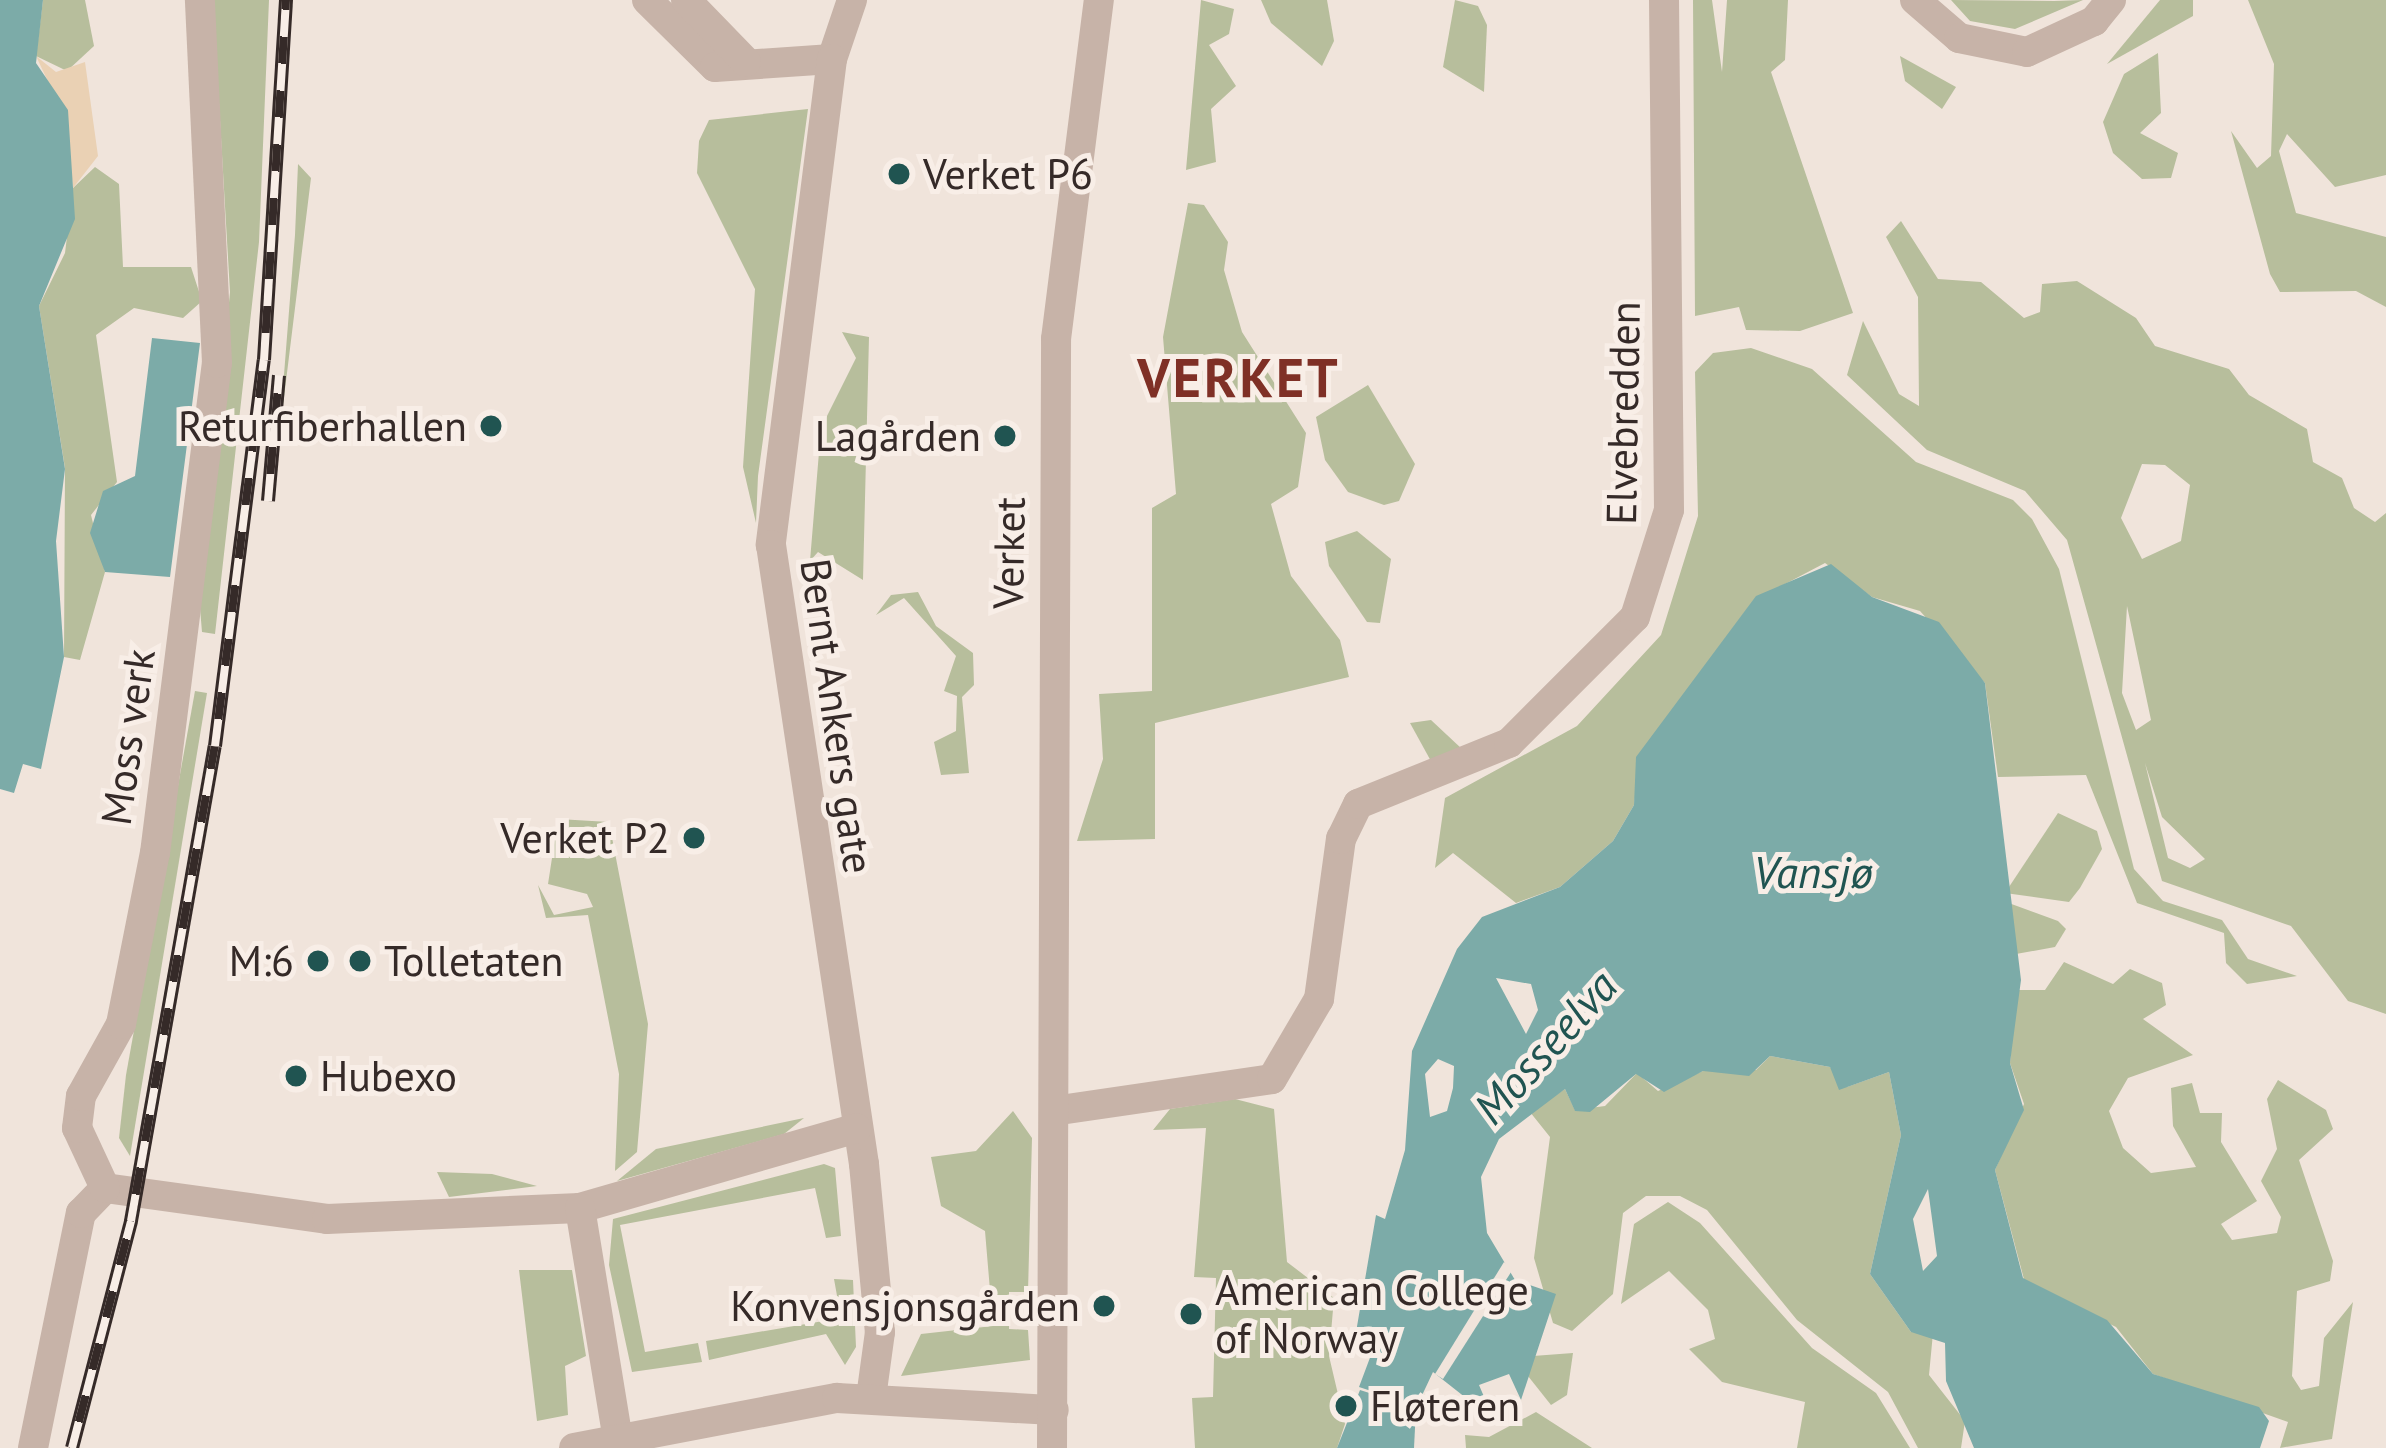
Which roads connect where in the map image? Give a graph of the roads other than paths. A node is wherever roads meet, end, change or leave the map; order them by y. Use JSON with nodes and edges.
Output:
{"nodes":[{"id":1,"x":200,"y":0,"type":"edge"},
{"id":2,"x":647,"y":0,"type":"edge"},
{"id":3,"x":686,"y":0,"type":"edge"},
{"id":4,"x":852,"y":0,"type":"edge"},
{"id":5,"x":1099,"y":0,"type":"edge"},
{"id":6,"x":1664,"y":0,"type":"edge"},
{"id":7,"x":1915,"y":0,"type":"edge"},
{"id":8,"x":2111,"y":0,"type":"edge"},
{"id":9,"x":832,"y":59,"type":"junction"},
{"id":10,"x":746,"y":62,"type":"junction"},
{"id":11,"x":1060,"y":1110,"type":"junction"},
{"id":12,"x":857,"y":1128,"type":"junction"},
{"id":13,"x":105,"y":1188,"type":"junction"},
{"id":14,"x":580,"y":1208,"type":"junction"},
{"id":15,"x":871,"y":1398,"type":"junction"},
{"id":16,"x":1054,"y":1410,"type":"junction"},
{"id":17,"x":617,"y":1433,"type":"junction"},
{"id":18,"x":33,"y":1448,"type":"edge"},
{"id":19,"x":574,"y":1448,"type":"edge"},
{"id":20,"x":1052,"y":1448,"type":"edge"}],
"edges":[{"from":1,"to":13,"type":"street","name":"Moss verk"},
{"from":2,"to":10,"type":"street"},
{"from":3,"to":10,"type":"street"},
{"from":4,"to":9,"type":"street"},
{"from":5,"to":11,"type":"street","name":"Verket"},
{"from":6,"to":11,"type":"street","name":"Elvebredden"},
{"from":7,"to":8,"type":"street"},
{"from":9,"to":10,"type":"street"},
{"from":9,"to":12,"type":"street","name":"Bernt Ankers gate"},
{"from":11,"to":16,"type":"street","name":"Verket"},
{"from":12,"to":14,"type":"street"},
{"from":12,"to":15,"type":"street","name":"Bernt Ankers gate"},
{"from":13,"to":14,"type":"street"},
{"from":13,"to":18,"type":"street"},
{"from":14,"to":17,"type":"street"},
{"from":15,"to":16,"type":"street"},
{"from":15,"to":17,"type":"street"},
{"from":16,"to":20,"type":"street","name":"Verket"},
{"from":17,"to":19,"type":"street"}]}
